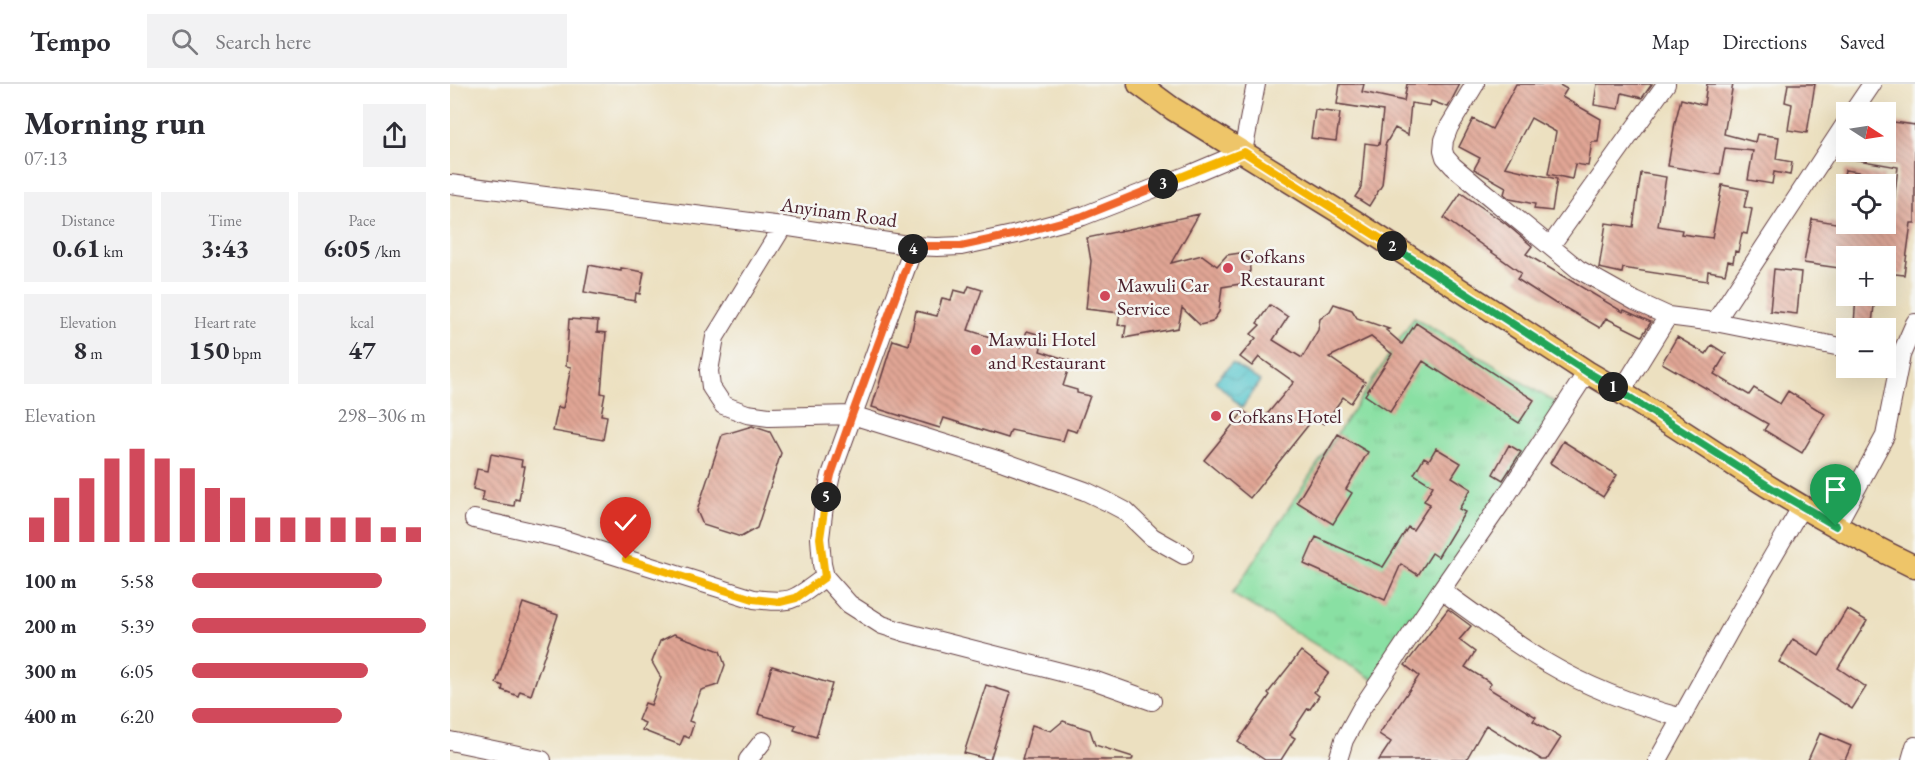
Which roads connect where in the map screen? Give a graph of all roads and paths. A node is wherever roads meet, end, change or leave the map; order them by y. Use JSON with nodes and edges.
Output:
{"nodes":[{"id":1,"x":1139,"y":84,"type":"edge"},
{"id":2,"x":1256,"y":84,"type":"edge"},
{"id":3,"x":1475,"y":84,"type":"edge"},
{"id":4,"x":1666,"y":84,"type":"edge"},
{"id":5,"x":1872,"y":84,"type":"edge"},
{"id":6,"x":1860,"y":102,"type":"edge"},
{"id":7,"x":1836,"y":138,"type":"edge"},
{"id":8,"x":1244,"y":152,"type":"junction"},
{"id":9,"x":450,"y":184,"type":"edge"},
{"id":10,"x":783,"y":226,"type":"junction"},
{"id":11,"x":1551,"y":245,"type":"junction"},
{"id":12,"x":914,"y":246,"type":"junction"},
{"id":13,"x":1668,"y":316,"type":"junction"},
{"id":14,"x":1715,"y":322,"type":"junction"},
{"id":15,"x":1915,"y":323,"type":"edge"},
{"id":16,"x":1836,"y":346,"type":"edge"},
{"id":17,"x":1901,"y":354,"type":"edge"},
{"id":18,"x":1587,"y":372,"type":"junction"},
{"id":19,"x":1621,"y":392,"type":"junction"},
{"id":20,"x":852,"y":415,"type":"junction"},
{"id":21,"x":1802,"y":506,"type":"junction"},
{"id":22,"x":474,"y":519,"type":"dead end"},
{"id":23,"x":1836,"y":526,"type":"junction"},
{"id":24,"x":1184,"y":555,"type":"dead end"},
{"id":25,"x":1915,"y":567,"type":"edge"},
{"id":26,"x":825,"y":577,"type":"junction"},
{"id":27,"x":1441,"y":590,"type":"junction"},
{"id":28,"x":1152,"y":701,"type":"dead end"},
{"id":29,"x":1682,"y":718,"type":"junction"},
{"id":30,"x":450,"y":741,"type":"edge"},
{"id":31,"x":763,"y":741,"type":"dead end"},
{"id":32,"x":1915,"y":746,"type":"edge"},
{"id":33,"x":542,"y":760,"type":"edge"},
{"id":34,"x":748,"y":760,"type":"edge"},
{"id":35,"x":1338,"y":760,"type":"edge"},
{"id":36,"x":1658,"y":760,"type":"edge"},
{"id":37,"x":1911,"y":760,"type":"edge"}],
"edges":[{"from":1,"to":8,"type":"main road"},
{"from":2,"to":8,"type":"street"},
{"from":3,"to":11,"type":"street"},
{"from":4,"to":11,"type":"street"},
{"from":5,"to":6,"type":"street"},
{"from":7,"to":14,"type":"street"},
{"from":8,"to":12,"type":"street","name":"Anyinam Road"},
{"from":8,"to":18,"type":"main road"},
{"from":9,"to":10,"type":"street","name":"Anyinam Road"},
{"from":10,"to":12,"type":"street","name":"Anyinam Road"},
{"from":10,"to":20,"type":"street"},
{"from":11,"to":13,"type":"street"},
{"from":12,"to":20,"type":"street"},
{"from":13,"to":14,"type":"street"},
{"from":13,"to":19,"type":"street"},
{"from":14,"to":16,"type":"street"},
{"from":15,"to":17,"type":"street"},
{"from":17,"to":23,"type":"street"},
{"from":18,"to":19,"type":"main road"},
{"from":18,"to":27,"type":"street"},
{"from":19,"to":21,"type":"main road"},
{"from":20,"to":24,"type":"street"},
{"from":20,"to":26,"type":"street"},
{"from":21,"to":23,"type":"main road"},
{"from":21,"to":29,"type":"street"},
{"from":22,"to":26,"type":"street"},
{"from":23,"to":25,"type":"main road"},
{"from":26,"to":28,"type":"street"},
{"from":27,"to":29,"type":"street"},
{"from":27,"to":35,"type":"street"},
{"from":29,"to":36,"type":"street"},
{"from":30,"to":33,"type":"street"},
{"from":31,"to":34,"type":"street"},
{"from":32,"to":37,"type":"street"}]}
